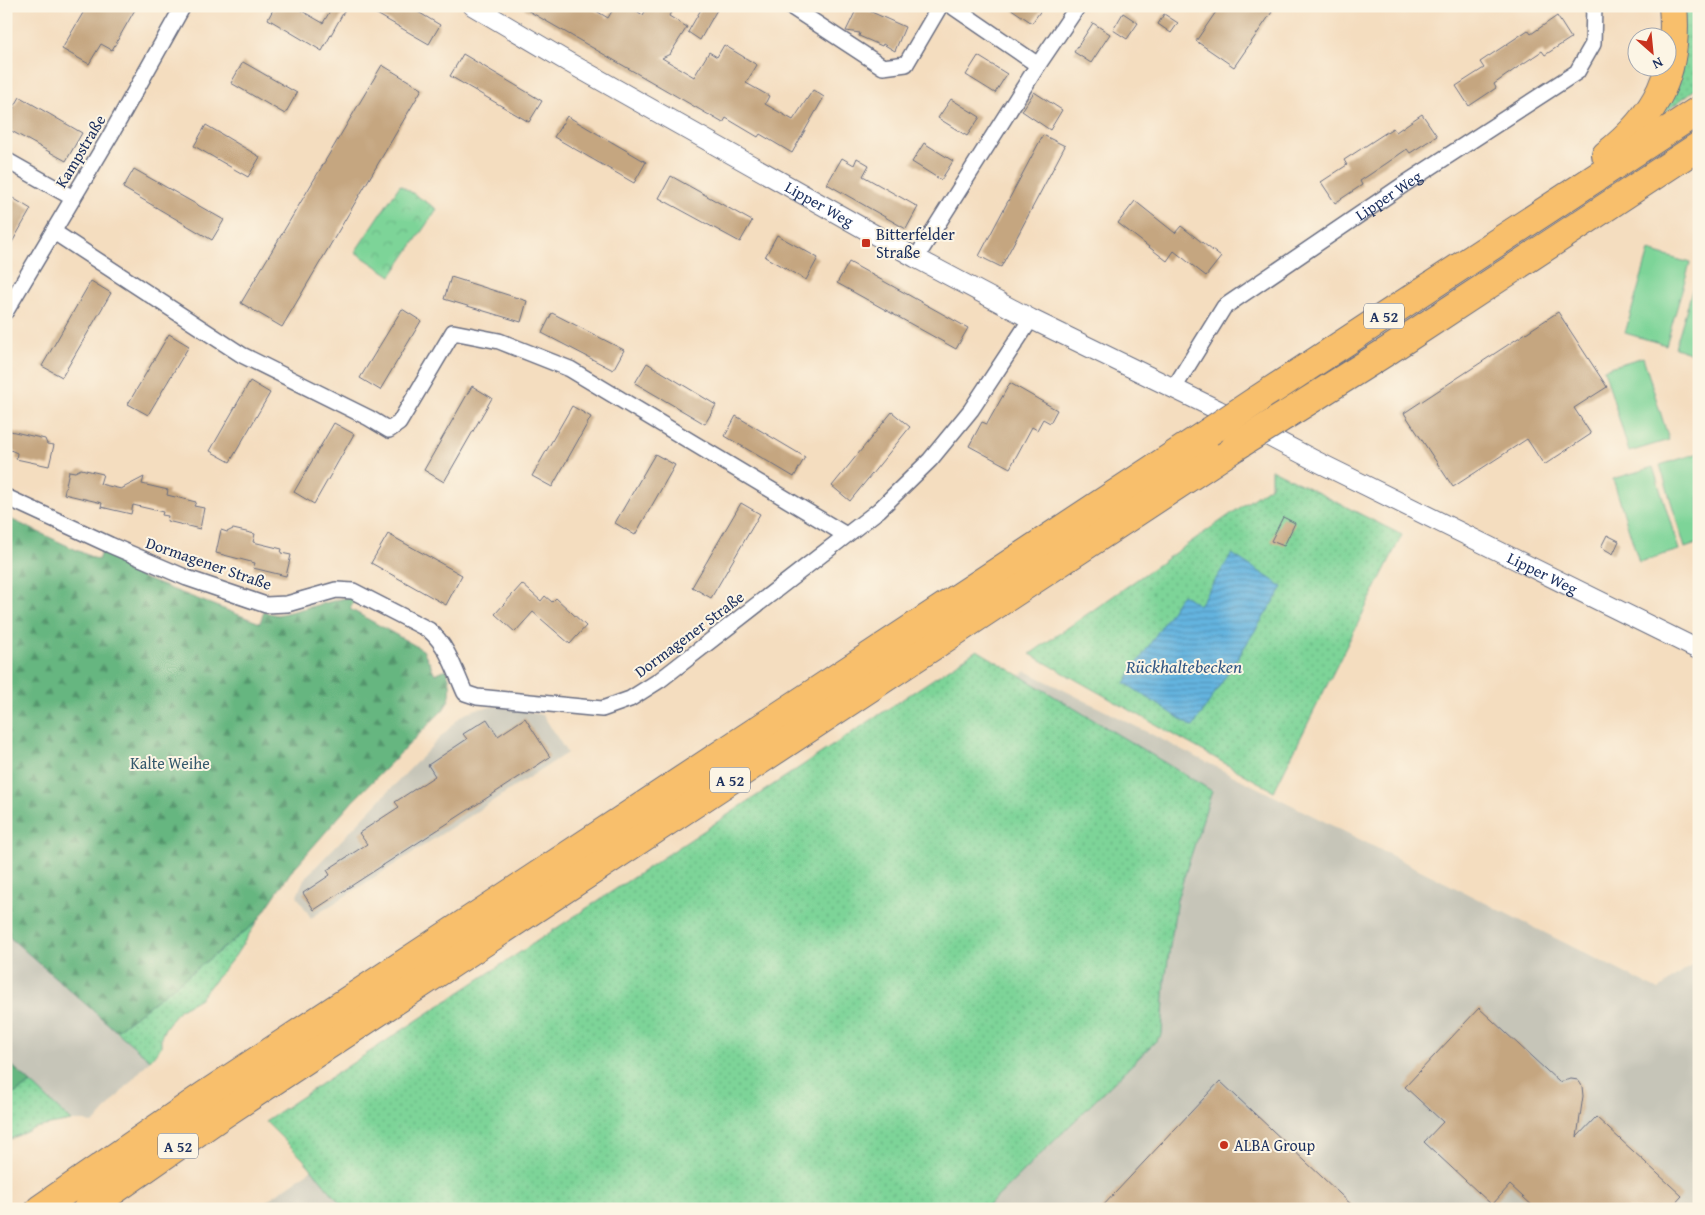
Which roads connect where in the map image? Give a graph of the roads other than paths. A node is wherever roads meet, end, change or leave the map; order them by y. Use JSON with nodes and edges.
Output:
{"nodes":[{"id":1,"x":182,"y":6,"type":"edge"},
{"id":2,"x":473,"y":6,"type":"edge"},
{"id":3,"x":790,"y":6,"type":"edge"},
{"id":4,"x":940,"y":6,"type":"edge"},
{"id":5,"x":952,"y":6,"type":"edge"},
{"id":6,"x":1078,"y":6,"type":"edge"},
{"id":7,"x":1594,"y":6,"type":"edge"},
{"id":8,"x":1673,"y":6,"type":"edge"},
{"id":9,"x":1038,"y":65,"type":"junction"},
{"id":10,"x":1699,"y":110,"type":"edge"},
{"id":11,"x":1699,"y":146,"type":"edge"},
{"id":12,"x":1699,"y":155,"type":"edge"},
{"id":13,"x":6,"y":160,"type":"edge"},
{"id":14,"x":1630,"y":190,"type":"junction"},
{"id":15,"x":73,"y":198,"type":"junction"},
{"id":16,"x":54,"y":232,"type":"junction"},
{"id":17,"x":1512,"y":232,"type":"junction"},
{"id":18,"x":916,"y":258,"type":"junction"},
{"id":19,"x":6,"y":311,"type":"edge"},
{"id":20,"x":1031,"y":319,"type":"junction"},
{"id":21,"x":1174,"y":388,"type":"junction"},
{"id":22,"x":6,"y":497,"type":"edge"},
{"id":23,"x":846,"y":535,"type":"junction"},
{"id":24,"x":1699,"y":650,"type":"edge"},
{"id":25,"x":40,"y":1209,"type":"edge"},
{"id":26,"x":87,"y":1209,"type":"edge"}],
"edges":[{"from":1,"to":15,"type":"street","name":"Kampstraße"},
{"from":2,"to":18,"type":"street","name":"Lipper Weg"},
{"from":3,"to":4,"type":"street"},
{"from":5,"to":9,"type":"street"},
{"from":6,"to":9,"type":"street"},
{"from":7,"to":21,"type":"street","name":"Lipper Weg"},
{"from":8,"to":17,"type":"highway"},
{"from":9,"to":18,"type":"street"},
{"from":10,"to":17,"type":"highway","number":"A 52"},
{"from":11,"to":14,"type":"highway","number":"A 52"},
{"from":12,"to":14,"type":"highway"},
{"from":13,"to":15,"type":"street"},
{"from":14,"to":26,"type":"highway","number":"A 52","bridge":true},
{"from":15,"to":16,"type":"street","name":"Kampstraße"},
{"from":16,"to":19,"type":"street","name":"Kampstraße"},
{"from":16,"to":23,"type":"street"},
{"from":17,"to":25,"type":"highway","number":"A 52","bridge":true},
{"from":18,"to":20,"type":"street","name":"Lipper Weg"},
{"from":20,"to":21,"type":"street","name":"Lipper Weg"},
{"from":20,"to":23,"type":"street","name":"Dormagener Straße"},
{"from":21,"to":24,"type":"street","name":"Lipper Weg"},
{"from":22,"to":23,"type":"street","name":"Dormagener Straße"}]}
